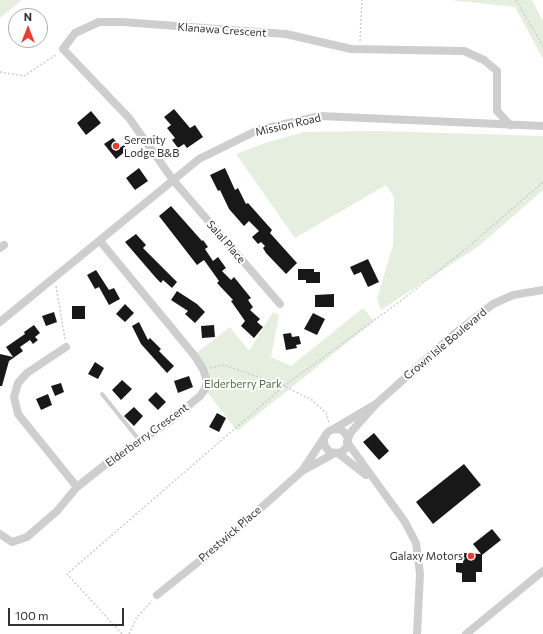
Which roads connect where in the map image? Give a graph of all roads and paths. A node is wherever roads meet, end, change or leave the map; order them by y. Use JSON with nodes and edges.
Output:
{"nodes":[{"id":1,"x":362,"y":0,"type":"edge"},
{"id":2,"x":516,"y":0,"type":"edge"},
{"id":3,"x":543,"y":46,"type":"edge"},
{"id":4,"x":63,"y":49,"type":"junction"},
{"id":5,"x":360,"y":49,"type":"junction"},
{"id":6,"x":0,"y":72,"type":"edge"},
{"id":7,"x":510,"y":125,"type":"junction"},
{"id":8,"x":543,"y":126,"type":"edge"},
{"id":9,"x":173,"y":180,"type":"junction"},
{"id":10,"x":543,"y":182,"type":"edge"},
{"id":11,"x":100,"y":241,"type":"junction"},
{"id":12,"x":54,"y":278,"type":"junction"},
{"id":13,"x":543,"y":290,"type":"edge"},
{"id":14,"x":280,"y":304,"type":"dead end"},
{"id":15,"x":0,"y":322,"type":"edge"},
{"id":16,"x":66,"y":347,"type":"joint"},
{"id":17,"x":203,"y":369,"type":"junction"},
{"id":18,"x":284,"y":386,"type":"junction"},
{"id":19,"x":102,"y":394,"type":"dead end"},
{"id":20,"x":376,"y":404,"type":"junction"},
{"id":21,"x":330,"y":432,"type":"junction"},
{"id":22,"x":347,"y":441,"type":"junction"},
{"id":23,"x":140,"y":442,"type":"junction"},
{"id":24,"x":336,"y":453,"type":"junction"},
{"id":25,"x":302,"y":471,"type":"junction"},
{"id":26,"x":379,"y":486,"type":"junction"},
{"id":27,"x":77,"y":487,"type":"junction"},
{"id":28,"x":0,"y":534,"type":"edge"},
{"id":29,"x":543,"y":571,"type":"edge"},
{"id":30,"x":156,"y":595,"type":"joint"},
{"id":31,"x":122,"y":634,"type":"edge"},
{"id":32,"x":129,"y":634,"type":"edge"},
{"id":33,"x":417,"y":634,"type":"edge"},
{"id":34,"x":466,"y":634,"type":"edge"}],
"edges":[{"from":1,"to":5,"type":"path"},
{"from":2,"to":3,"type":"path"},
{"from":4,"to":5,"type":"street","name":"Klanawa Crescent"},
{"from":4,"to":6,"type":"path"},
{"from":4,"to":9,"type":"street"},
{"from":5,"to":7,"type":"street","name":"Klanawa Crescent"},
{"from":7,"to":8,"type":"street","name":"Mission Road"},
{"from":7,"to":9,"type":"street","name":"Mission Road"},
{"from":9,"to":11,"type":"street","name":"Mission Road"},
{"from":9,"to":14,"type":"street","name":"Salal Place"},
{"from":10,"to":18,"type":"path"},
{"from":11,"to":12,"type":"street","name":"Mission Road"},
{"from":11,"to":17,"type":"street","name":"Elderberry Crescent"},
{"from":12,"to":15,"type":"street","name":"Mission Road"},
{"from":12,"to":16,"type":"path"},
{"from":13,"to":20,"type":"street","name":"Crown Isle Boulevard"},
{"from":16,"to":27,"type":"street"},
{"from":17,"to":18,"type":"path"},
{"from":17,"to":23,"type":"street","name":"Elderberry Crescent"},
{"from":18,"to":21,"type":"path"},
{"from":18,"to":31,"type":"path"},
{"from":19,"to":23,"type":"lane"},
{"from":20,"to":21,"type":"street","name":"Crown Isle Boulevard"},
{"from":20,"to":22,"type":"street","name":"Crown Isle Boulevard"},
{"from":21,"to":22,"type":"street"},
{"from":21,"to":24,"type":"street"},
{"from":21,"to":25,"type":"street","name":"Prestwick Place"},
{"from":22,"to":24,"type":"street","name":"Crown Isle Boulevard"},
{"from":22,"to":26,"type":"street"},
{"from":23,"to":27,"type":"street","name":"Elderberry Crescent"},
{"from":24,"to":25,"type":"street","name":"Prestwick Place"},
{"from":24,"to":26,"type":"street"},
{"from":25,"to":30,"type":"street","name":"Prestwick Place"},
{"from":26,"to":33,"type":"street"},
{"from":27,"to":28,"type":"street","name":"Elderberry Crescent"},
{"from":29,"to":34,"type":"street"},
{"from":30,"to":32,"type":"path"}]}
